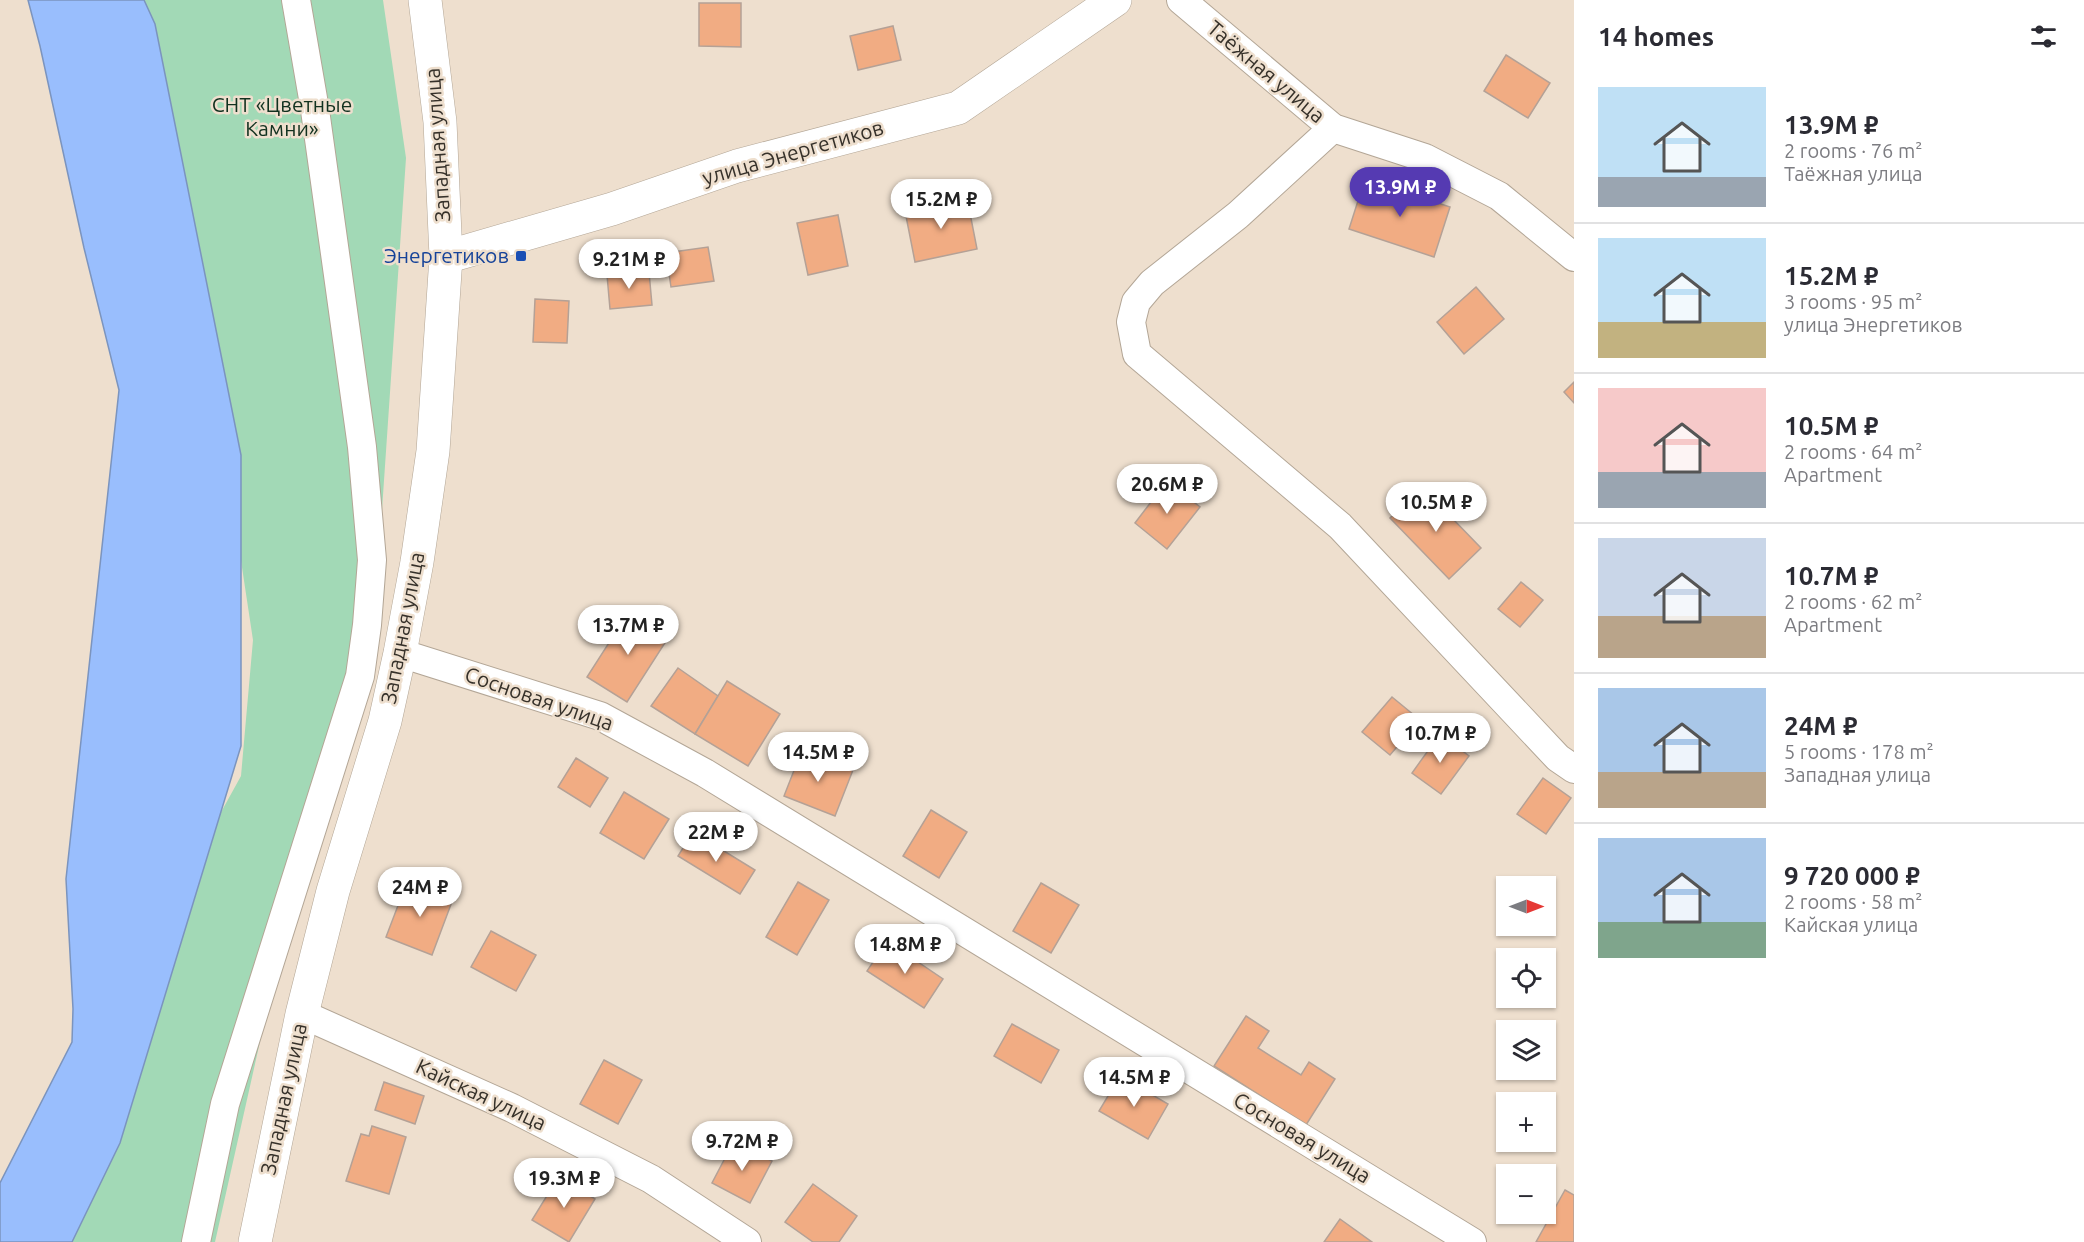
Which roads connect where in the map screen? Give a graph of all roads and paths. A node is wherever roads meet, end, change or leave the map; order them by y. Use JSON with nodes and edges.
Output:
{"nodes":[{"id":1,"x":296,"y":0,"type":"edge"},
{"id":2,"x":425,"y":0,"type":"edge"},
{"id":3,"x":1115,"y":0,"type":"edge"},
{"id":4,"x":1180,"y":0,"type":"edge"},
{"id":5,"x":1334,"y":128,"type":"junction"},
{"id":6,"x":446,"y":257,"type":"junction"},
{"id":7,"x":1574,"y":257,"type":"edge"},
{"id":8,"x":400,"y":653,"type":"junction"},
{"id":9,"x":1574,"y":769,"type":"edge"},
{"id":10,"x":302,"y":1014,"type":"junction"},
{"id":11,"x":196,"y":1242,"type":"edge"},
{"id":12,"x":255,"y":1242,"type":"edge"},
{"id":13,"x":747,"y":1242,"type":"edge"},
{"id":14,"x":1472,"y":1242,"type":"edge"}],
"edges":[{"from":1,"to":11,"type":"street"},
{"from":2,"to":6,"type":"main road","name":"Западная улица"},
{"from":3,"to":6,"type":"main road","name":"улица Энергетиков"},
{"from":4,"to":5,"type":"street","name":"Таёжная улица"},
{"from":5,"to":7,"type":"street","name":"Таёжная улица"},
{"from":5,"to":9,"type":"street"},
{"from":6,"to":8,"type":"main road","name":"Западная улица"},
{"from":8,"to":10,"type":"main road","name":"Западная улица"},
{"from":8,"to":14,"type":"street","name":"Сосновая улица"},
{"from":10,"to":12,"type":"main road","name":"Западная улица"},
{"from":10,"to":13,"type":"street","name":"Кайская улица"}]}
